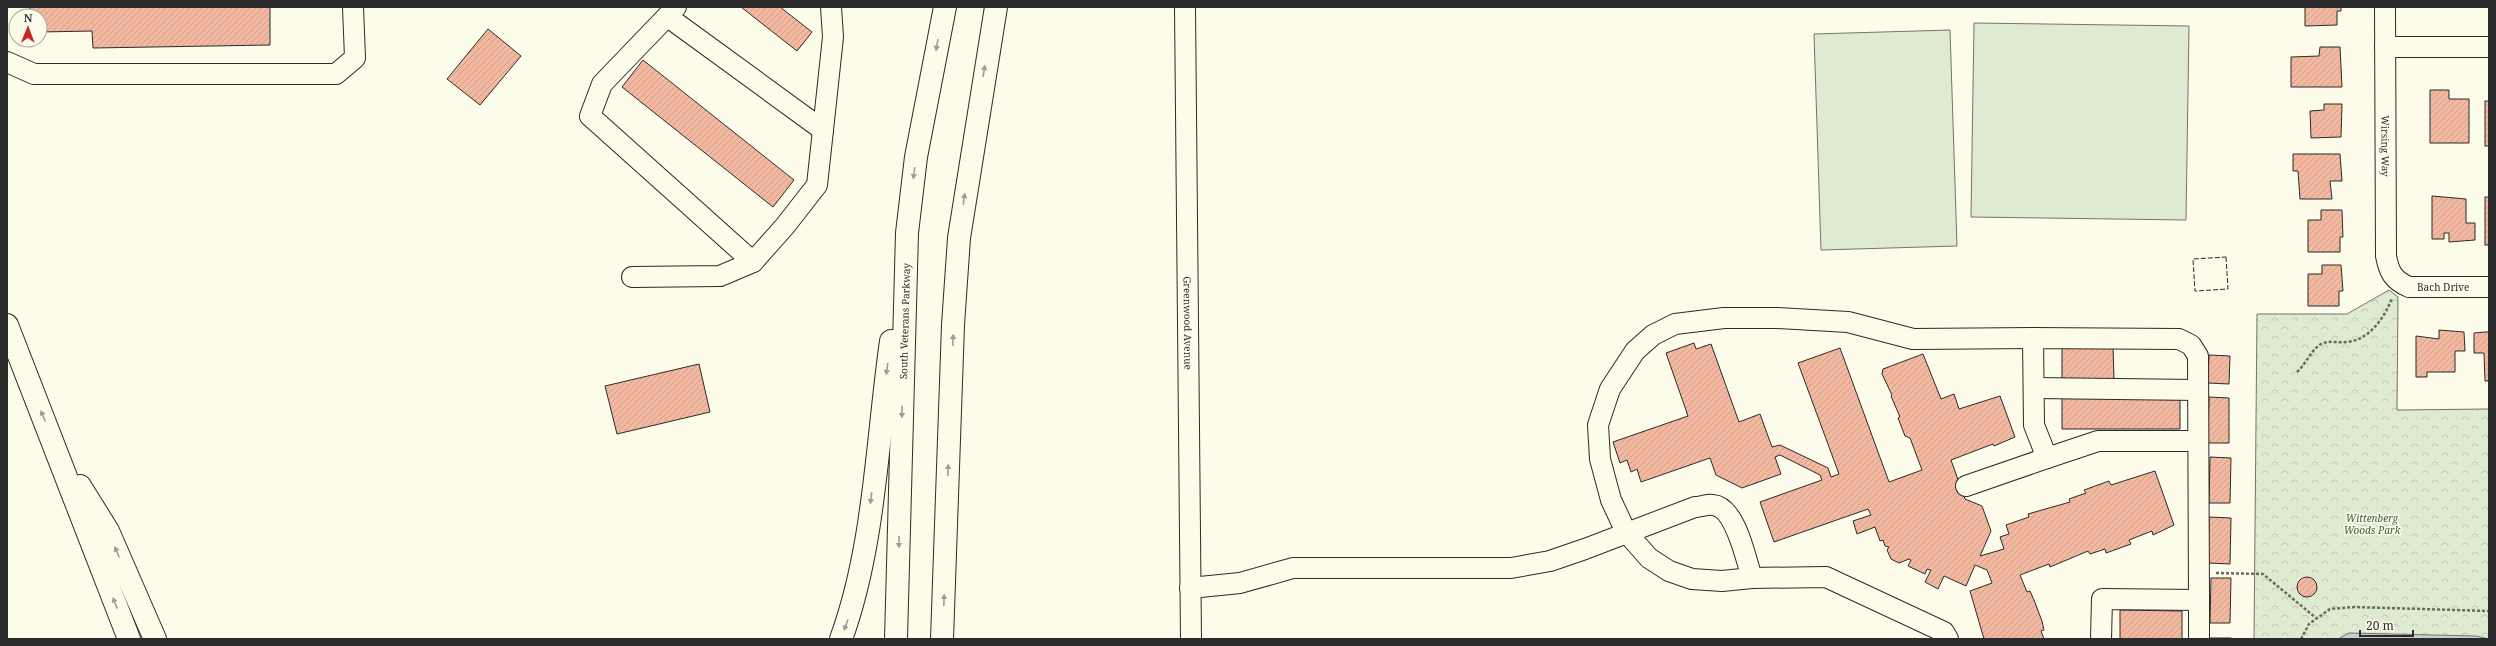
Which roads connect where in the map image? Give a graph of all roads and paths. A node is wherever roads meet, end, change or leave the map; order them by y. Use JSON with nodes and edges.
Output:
{"nodes":[{"id":1,"x":353,"y":7,"type":"edge"},
{"id":2,"x":830,"y":7,"type":"edge"},
{"id":3,"x":945,"y":7,"type":"edge"},
{"id":4,"x":996,"y":7,"type":"edge"},
{"id":5,"x":1185,"y":7,"type":"edge"},
{"id":6,"x":2385,"y":7,"type":"edge"},
{"id":7,"x":672,"y":12,"type":"edge"},
{"id":8,"x":2385,"y":47,"type":"junction"},
{"id":9,"x":2489,"y":47,"type":"edge"},
{"id":10,"x":7,"y":62,"type":"edge"},
{"id":11,"x":823,"y":130,"type":"junction"},
{"id":12,"x":907,"y":233,"type":"junction"},
{"id":13,"x":753,"y":262,"type":"junction"},
{"id":14,"x":632,"y":277,"type":"dead end"},
{"id":15,"x":2398,"y":282,"type":"junction"},
{"id":16,"x":2489,"y":287,"type":"edge"},
{"id":17,"x":7,"y":325,"type":"edge"},
{"id":18,"x":2033,"y":338,"type":"junction"},
{"id":19,"x":2297,"y":372,"type":"dead end"},
{"id":20,"x":2034,"y":388,"type":"junction"},
{"id":21,"x":2198,"y":390,"type":"junction"},
{"id":22,"x":52,"y":439,"type":"junction"},
{"id":23,"x":2198,"y":441,"type":"junction"},
{"id":24,"x":2047,"y":458,"type":"junction"},
{"id":25,"x":1966,"y":486,"type":"dead end"},
{"id":26,"x":1626,"y":532,"type":"junction"},
{"id":27,"x":2200,"y":573,"type":"junction"},
{"id":28,"x":1752,"y":578,"type":"junction"},
{"id":29,"x":1190,"y":588,"type":"junction"},
{"id":30,"x":2200,"y":600,"type":"junction"},
{"id":31,"x":2489,"y":611,"type":"edge"},
{"id":32,"x":2316,"y":618,"type":"junction"},
{"id":33,"x":129,"y":639,"type":"edge"},
{"id":34,"x":155,"y":639,"type":"edge"},
{"id":35,"x":841,"y":639,"type":"edge"},
{"id":36,"x":896,"y":639,"type":"edge"},
{"id":37,"x":942,"y":639,"type":"edge"},
{"id":38,"x":1190,"y":639,"type":"edge"},
{"id":39,"x":1948,"y":639,"type":"edge"},
{"id":40,"x":2101,"y":639,"type":"edge"},
{"id":41,"x":2199,"y":639,"type":"edge"},
{"id":42,"x":2301,"y":639,"type":"edge"}],
"edges":[{"from":1,"to":10,"type":"street"},
{"from":2,"to":11,"type":"street"},
{"from":3,"to":12,"type":"highway","name":"South Veterans Parkway","one_way":true},
{"from":37,"to":4,"type":"highway","one_way":true},
{"from":5,"to":29,"type":"street","name":"Greenwood Avenue"},
{"from":6,"to":8,"type":"street","name":"Wirsing Way"},
{"from":7,"to":11,"type":"street"},
{"from":7,"to":13,"type":"street"},
{"from":8,"to":9,"type":"street"},
{"from":8,"to":15,"type":"street","name":"Wirsing Way"},
{"from":11,"to":13,"type":"street"},
{"from":12,"to":35,"type":"highway","one_way":true},
{"from":12,"to":36,"type":"highway","name":"South Veterans Parkway","one_way":true},
{"from":13,"to":14,"type":"street"},
{"from":15,"to":16,"type":"street","name":"Bach Drive"},
{"from":15,"to":19,"type":"path"},
{"from":22,"to":17,"type":"highway","one_way":true},
{"from":18,"to":20,"type":"street"},
{"from":18,"to":21,"type":"street"},
{"from":18,"to":26,"type":"street"},
{"from":20,"to":21,"type":"street"},
{"from":20,"to":24,"type":"street"},
{"from":21,"to":23,"type":"street"},
{"from":33,"to":22,"type":"highway","one_way":true},
{"from":34,"to":22,"type":"highway","one_way":true},
{"from":23,"to":24,"type":"street"},
{"from":23,"to":27,"type":"street"},
{"from":24,"to":25,"type":"street"},
{"from":26,"to":28,"type":"street"},
{"from":26,"to":28,"type":"street"},
{"from":26,"to":29,"type":"street"},
{"from":27,"to":30,"type":"street"},
{"from":27,"to":32,"type":"path"},
{"from":28,"to":39,"type":"street"},
{"from":29,"to":38,"type":"street","name":"Greenwood Avenue"},
{"from":30,"to":40,"type":"street"},
{"from":30,"to":41,"type":"street"},
{"from":31,"to":32,"type":"path"},
{"from":32,"to":42,"type":"path"}]}
